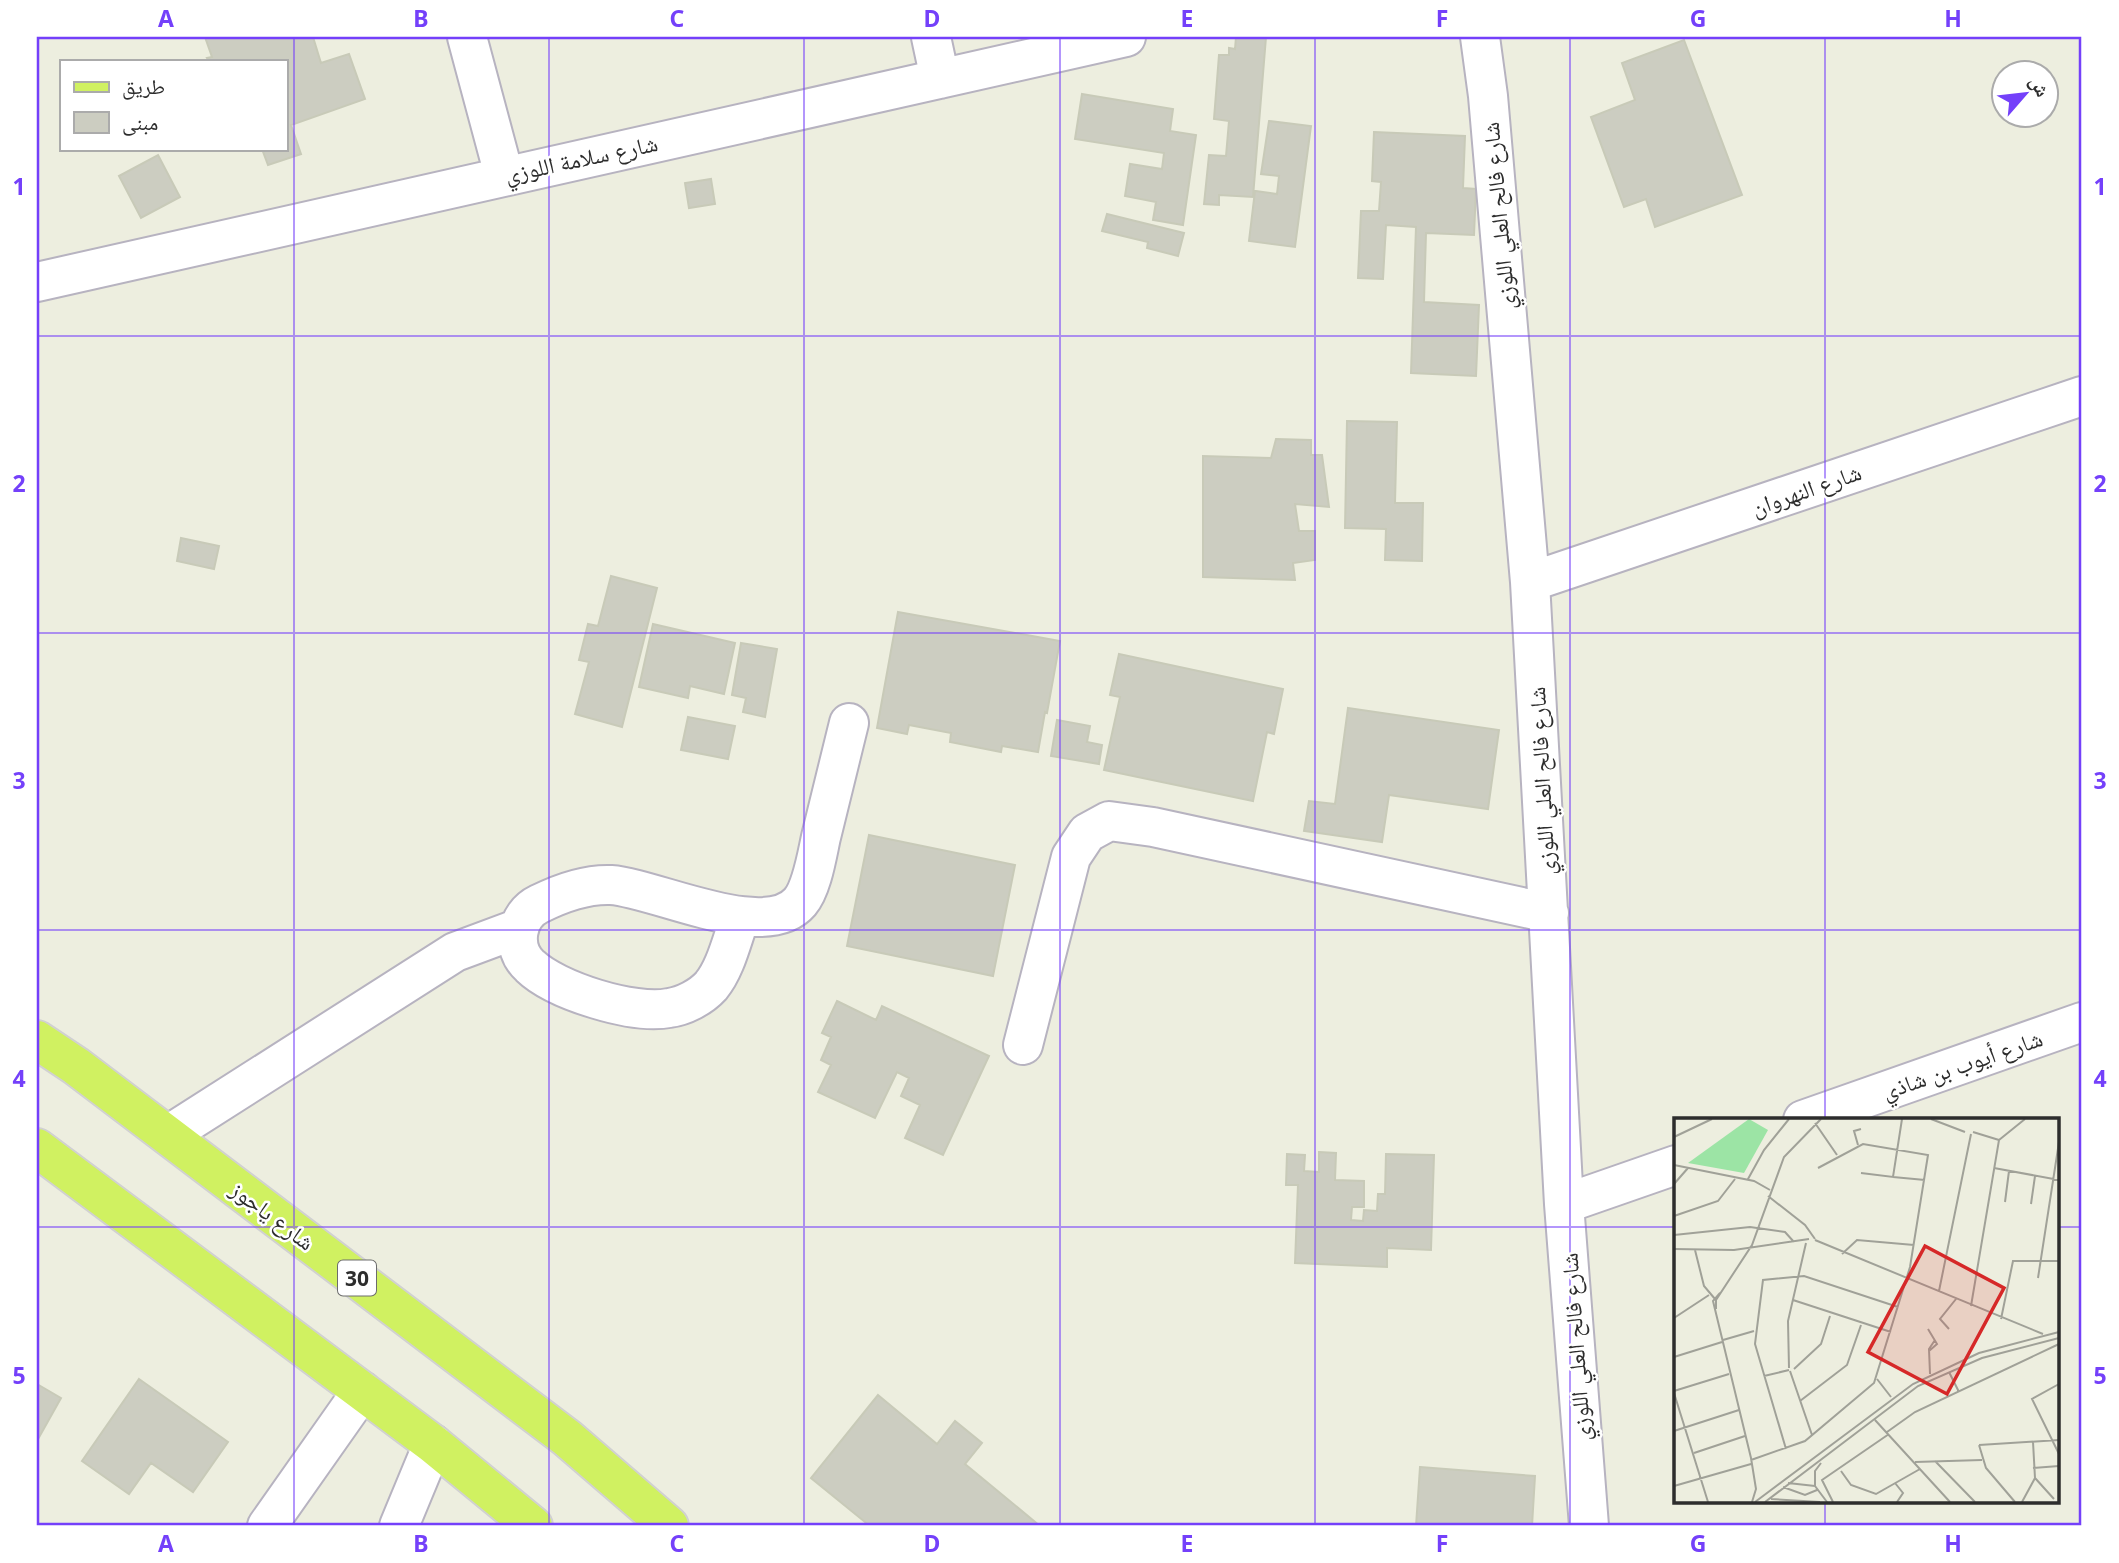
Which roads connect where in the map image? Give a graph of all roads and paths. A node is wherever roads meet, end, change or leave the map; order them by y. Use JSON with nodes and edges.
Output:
{"nodes":[{"id":1,"x":467,"y":37,"type":"edge"},
{"id":2,"x":931,"y":37,"type":"edge"},
{"id":3,"x":1126,"y":37,"type":"edge"},
{"id":4,"x":1480,"y":37,"type":"edge"},
{"id":5,"x":940,"y":79,"type":"junction"},
{"id":6,"x":503,"y":176,"type":"junction"},
{"id":7,"x":37,"y":282,"type":"edge"},
{"id":8,"x":2082,"y":396,"type":"edge"},
{"id":9,"x":1530,"y":582,"type":"junction"},
{"id":10,"x":849,"y":723,"type":"dead end"},
{"id":11,"x":1549,"y":913,"type":"junction"},
{"id":12,"x":740,"y":918,"type":"junction"},
{"id":13,"x":517,"y":929,"type":"junction"},
{"id":14,"x":2082,"y":1022,"type":"edge"},
{"id":15,"x":37,"y":1040,"type":"edge"},
{"id":16,"x":1023,"y":1045,"type":"dead end"},
{"id":17,"x":1809,"y":1118,"type":"edge"},
{"id":18,"x":168,"y":1135,"type":"junction"},
{"id":19,"x":37,"y":1148,"type":"edge"},
{"id":20,"x":1674,"y":1166,"type":"edge"},
{"id":21,"x":1564,"y":1204,"type":"junction"},
{"id":22,"x":362,"y":1391,"type":"junction"},
{"id":23,"x":433,"y":1444,"type":"junction"},
{"id":24,"x":267,"y":1526,"type":"edge"},
{"id":25,"x":399,"y":1526,"type":"edge"},
{"id":26,"x":533,"y":1526,"type":"edge"},
{"id":27,"x":669,"y":1526,"type":"edge"},
{"id":28,"x":1589,"y":1526,"type":"edge"}],
"edges":[{"from":1,"to":6,"type":"street"},
{"from":2,"to":5,"type":"street"},
{"from":3,"to":5,"type":"street","name":"شارع سلامة اللوزي"},
{"from":4,"to":9,"type":"street","name":"شارع فالح العلي اللوزي"},
{"from":5,"to":6,"type":"street","name":"شارع سلامة اللوزي"},
{"from":6,"to":7,"type":"street","name":"شارع سلامة اللوزي"},
{"from":8,"to":9,"type":"street","name":"شارع النهروان"},
{"from":9,"to":11,"type":"street","name":"شارع فالح العلي اللوزي"},
{"from":10,"to":12,"type":"street"},
{"from":11,"to":16,"type":"street"},
{"from":11,"to":21,"type":"street","name":"شارع فالح العلي اللوزي"},
{"from":12,"to":13,"type":"street"},
{"from":12,"to":13,"type":"street"},
{"from":13,"to":18,"type":"street"},
{"from":14,"to":17,"type":"street","name":"شارع أيوب بن شاذي"},
{"from":15,"to":18,"type":"main road","name":"شارع ياجوز","number":"30"},
{"from":18,"to":27,"type":"main road","name":"شارع ياجوز","number":"30"},
{"from":19,"to":22,"type":"main road"},
{"from":20,"to":21,"type":"street"},
{"from":21,"to":28,"type":"street","name":"شارع فالح العلي اللوزي"},
{"from":22,"to":23,"type":"main road"},
{"from":22,"to":24,"type":"street"},
{"from":23,"to":25,"type":"street"},
{"from":23,"to":26,"type":"main road"}]}
